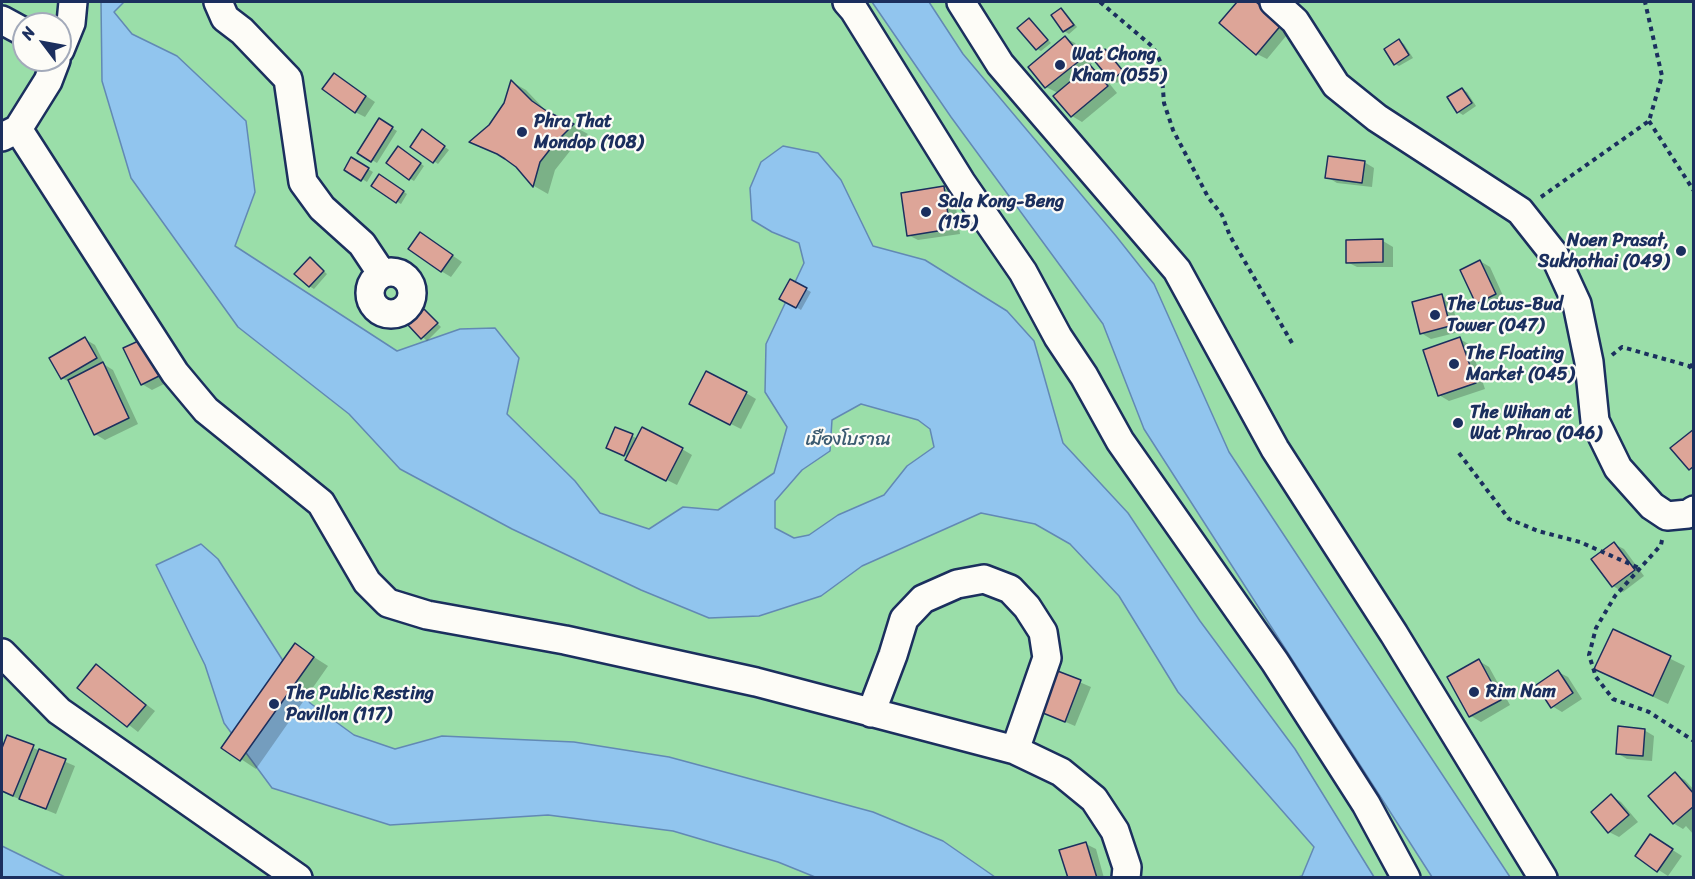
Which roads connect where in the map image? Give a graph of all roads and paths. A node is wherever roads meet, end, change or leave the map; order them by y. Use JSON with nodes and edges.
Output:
{"nodes":[{"id":1,"x":218,"y":2,"type":"edge"},
{"id":2,"x":847,"y":2,"type":"edge"},
{"id":3,"x":961,"y":2,"type":"edge"},
{"id":4,"x":1100,"y":2,"type":"edge"},
{"id":5,"x":1275,"y":2,"type":"edge"},
{"id":6,"x":1645,"y":2,"type":"edge"},
{"id":7,"x":1299,"y":11,"type":"edge"},
{"id":8,"x":51,"y":72,"type":"edge"},
{"id":9,"x":1649,"y":121,"type":"junction"},
{"id":10,"x":10,"y":133,"type":"edge"},
{"id":11,"x":1694,"y":191,"type":"edge"},
{"id":12,"x":1520,"y":211,"type":"junction"},
{"id":13,"x":382,"y":274,"type":"dead end"},
{"id":14,"x":1292,"y":343,"type":"dead end"},
{"id":15,"x":1694,"y":359,"type":"edge"},
{"id":16,"x":1692,"y":370,"type":"edge"},
{"id":17,"x":1590,"y":373,"type":"junction"},
{"id":18,"x":1459,"y":453,"type":"dead end"},
{"id":19,"x":1694,"y":510,"type":"edge"},
{"id":20,"x":1667,"y":516,"type":"junction"},
{"id":21,"x":1639,"y":568,"type":"junction"},
{"id":22,"x":2,"y":653,"type":"edge"},
{"id":23,"x":871,"y":713,"type":"junction"},
{"id":24,"x":1694,"y":741,"type":"edge"},
{"id":25,"x":1015,"y":750,"type":"junction"},
{"id":26,"x":298,"y":878,"type":"edge"},
{"id":27,"x":1126,"y":878,"type":"edge"},
{"id":28,"x":1406,"y":878,"type":"edge"},
{"id":29,"x":1543,"y":878,"type":"edge"}],
"edges":[{"from":1,"to":13,"type":"lane"},
{"from":2,"to":28,"type":"lane"},
{"from":3,"to":29,"type":"lane"},
{"from":4,"to":14,"type":"path"},
{"from":5,"to":7,"type":"lane"},
{"from":6,"to":9,"type":"path"},
{"from":7,"to":12,"type":"lane"},
{"from":8,"to":10,"type":"lane"},
{"from":9,"to":11,"type":"path"},
{"from":9,"to":12,"type":"path"},
{"from":10,"to":23,"type":"lane"},
{"from":12,"to":17,"type":"lane"},
{"from":15,"to":16,"type":"path"},
{"from":16,"to":17,"type":"path"},
{"from":17,"to":20,"type":"lane"},
{"from":18,"to":21,"type":"path"},
{"from":19,"to":20,"type":"lane"},
{"from":20,"to":21,"type":"path"},
{"from":21,"to":24,"type":"path"},
{"from":22,"to":26,"type":"lane"},
{"from":23,"to":25,"type":"lane"},
{"from":23,"to":25,"type":"lane"},
{"from":25,"to":27,"type":"lane"}]}
